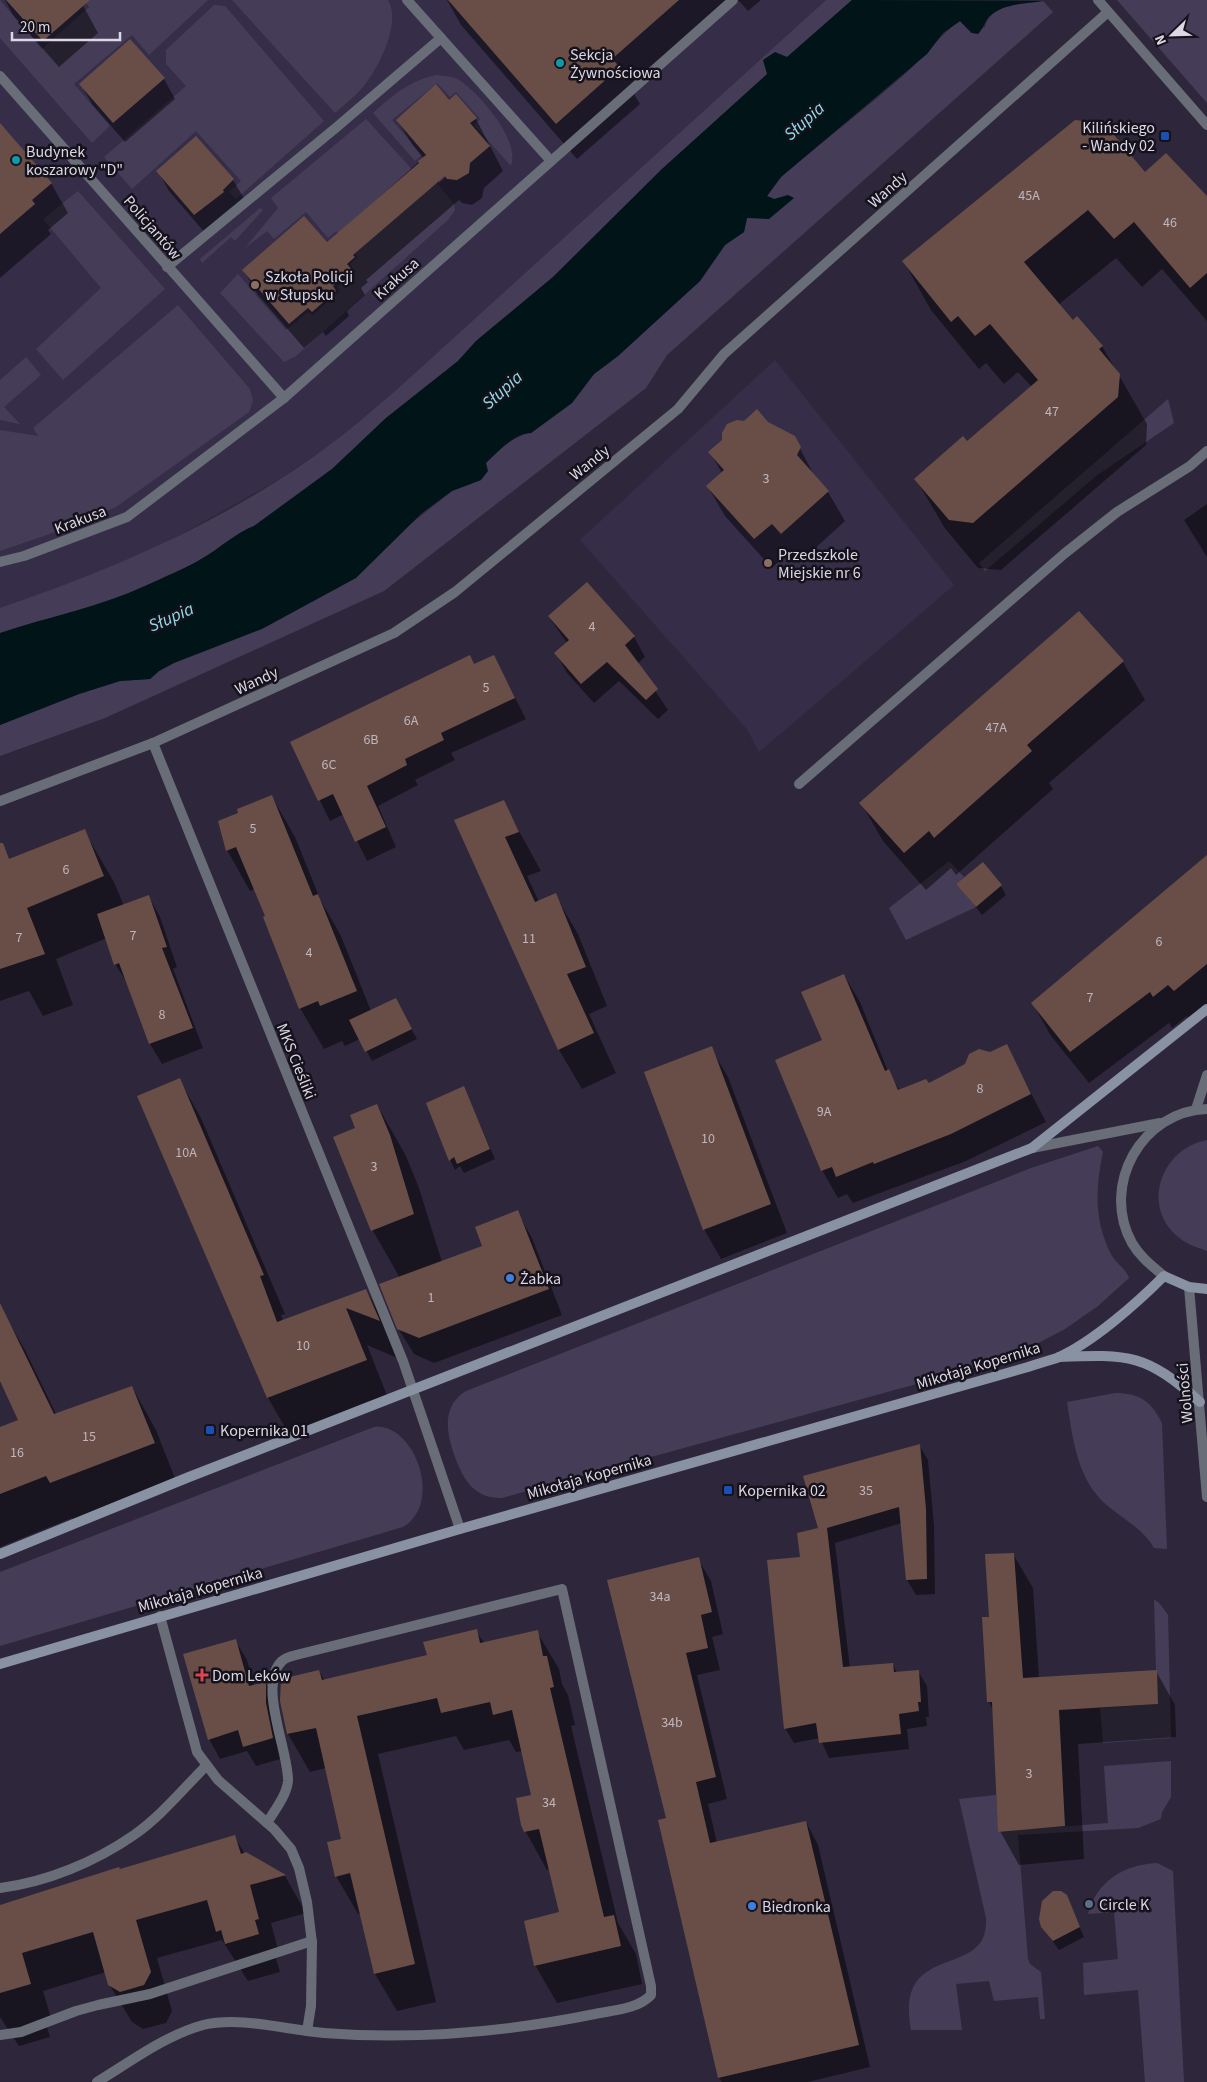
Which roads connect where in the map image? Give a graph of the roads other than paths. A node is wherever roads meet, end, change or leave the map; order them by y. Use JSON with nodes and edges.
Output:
{"nodes":[{"id":1,"x":407,"y":0,"type":"edge"},
{"id":2,"x":733,"y":0,"type":"edge"},
{"id":3,"x":1098,"y":0,"type":"edge"},
{"id":4,"x":1108,"y":12,"type":"junction"},
{"id":5,"x":441,"y":38,"type":"junction"},
{"id":6,"x":0,"y":76,"type":"edge"},
{"id":7,"x":1207,"y":126,"type":"edge"},
{"id":8,"x":551,"y":161,"type":"junction"},
{"id":9,"x":167,"y":267,"type":"junction"},
{"id":10,"x":284,"y":398,"type":"junction"},
{"id":11,"x":1207,"y":451,"type":"edge"},
{"id":12,"x":0,"y":562,"type":"edge"},
{"id":13,"x":153,"y":742,"type":"junction"},
{"id":14,"x":799,"y":784,"type":"dead end"},
{"id":15,"x":0,"y":801,"type":"edge"},
{"id":16,"x":1207,"y":1009,"type":"edge"},
{"id":17,"x":1207,"y":1075,"type":"edge"},
{"id":18,"x":1196,"y":1109,"type":"junction"},
{"id":19,"x":1207,"y":1109,"type":"edge"},
{"id":20,"x":1161,"y":1123,"type":"junction"},
{"id":21,"x":1032,"y":1148,"type":"junction"},
{"id":22,"x":1164,"y":1276,"type":"junction"},
{"id":23,"x":1190,"y":1287,"type":"junction"},
{"id":24,"x":1207,"y":1288,"type":"edge"},
{"id":25,"x":1058,"y":1357,"type":"junction"},
{"id":26,"x":414,"y":1391,"type":"junction"},
{"id":27,"x":1200,"y":1402,"type":"junction"},
{"id":28,"x":1207,"y":1497,"type":"edge"},
{"id":29,"x":460,"y":1529,"type":"junction"},
{"id":30,"x":0,"y":1554,"type":"edge"},
{"id":31,"x":160,"y":1616,"type":"junction"},
{"id":32,"x":0,"y":1664,"type":"edge"},
{"id":33,"x":206,"y":1766,"type":"junction"},
{"id":34,"x":267,"y":1822,"type":"junction"},
{"id":35,"x":0,"y":1888,"type":"edge"},
{"id":36,"x":312,"y":1940,"type":"junction"},
{"id":37,"x":307,"y":2031,"type":"junction"},
{"id":38,"x":0,"y":2035,"type":"edge"},
{"id":39,"x":97,"y":2082,"type":"edge"}],
"edges":[{"from":1,"to":5,"type":"street"},
{"from":2,"to":8,"type":"street","name":"Krakusa"},
{"from":3,"to":4,"type":"street"},
{"from":4,"to":7,"type":"street"},
{"from":4,"to":13,"type":"street","name":"Wandy"},
{"from":5,"to":8,"type":"street"},
{"from":5,"to":9,"type":"street"},
{"from":6,"to":9,"type":"street","name":"Policjantów"},
{"from":8,"to":10,"type":"street","name":"Krakusa"},
{"from":9,"to":10,"type":"street","name":"Policjantów"},
{"from":10,"to":12,"type":"street","name":"Krakusa"},
{"from":11,"to":14,"type":"street"},
{"from":13,"to":15,"type":"street","name":"Wandy"},
{"from":13,"to":26,"type":"street","name":"MKS Cieśliki"},
{"from":16,"to":21,"type":"main road"},
{"from":17,"to":18,"type":"street"},
{"from":18,"to":19,"type":"street"},
{"from":18,"to":20,"type":"street"},
{"from":20,"to":21,"type":"street"},
{"from":20,"to":22,"type":"street"},
{"from":21,"to":26,"type":"main road"},
{"from":22,"to":23,"type":"main road"},
{"from":22,"to":25,"type":"main road","name":"Mikołaja Kopernika"},
{"from":23,"to":24,"type":"main road"},
{"from":23,"to":27,"type":"street","name":"Wolności"},
{"from":25,"to":27,"type":"main road"},
{"from":25,"to":29,"type":"main road","name":"Mikołaja Kopernika"},
{"from":26,"to":29,"type":"street","name":"MKS Cieśliki"},
{"from":26,"to":30,"type":"main road"},
{"from":27,"to":28,"type":"street","name":"Wolności"},
{"from":29,"to":31,"type":"main road","name":"Mikołaja Kopernika"},
{"from":31,"to":32,"type":"main road","name":"Mikołaja Kopernika"},
{"from":31,"to":33,"type":"street"},
{"from":33,"to":34,"type":"street"},
{"from":33,"to":35,"type":"street"},
{"from":34,"to":36,"type":"street"},
{"from":34,"to":37,"type":"street"},
{"from":36,"to":37,"type":"street"},
{"from":36,"to":38,"type":"street"},
{"from":37,"to":39,"type":"street"}]}
